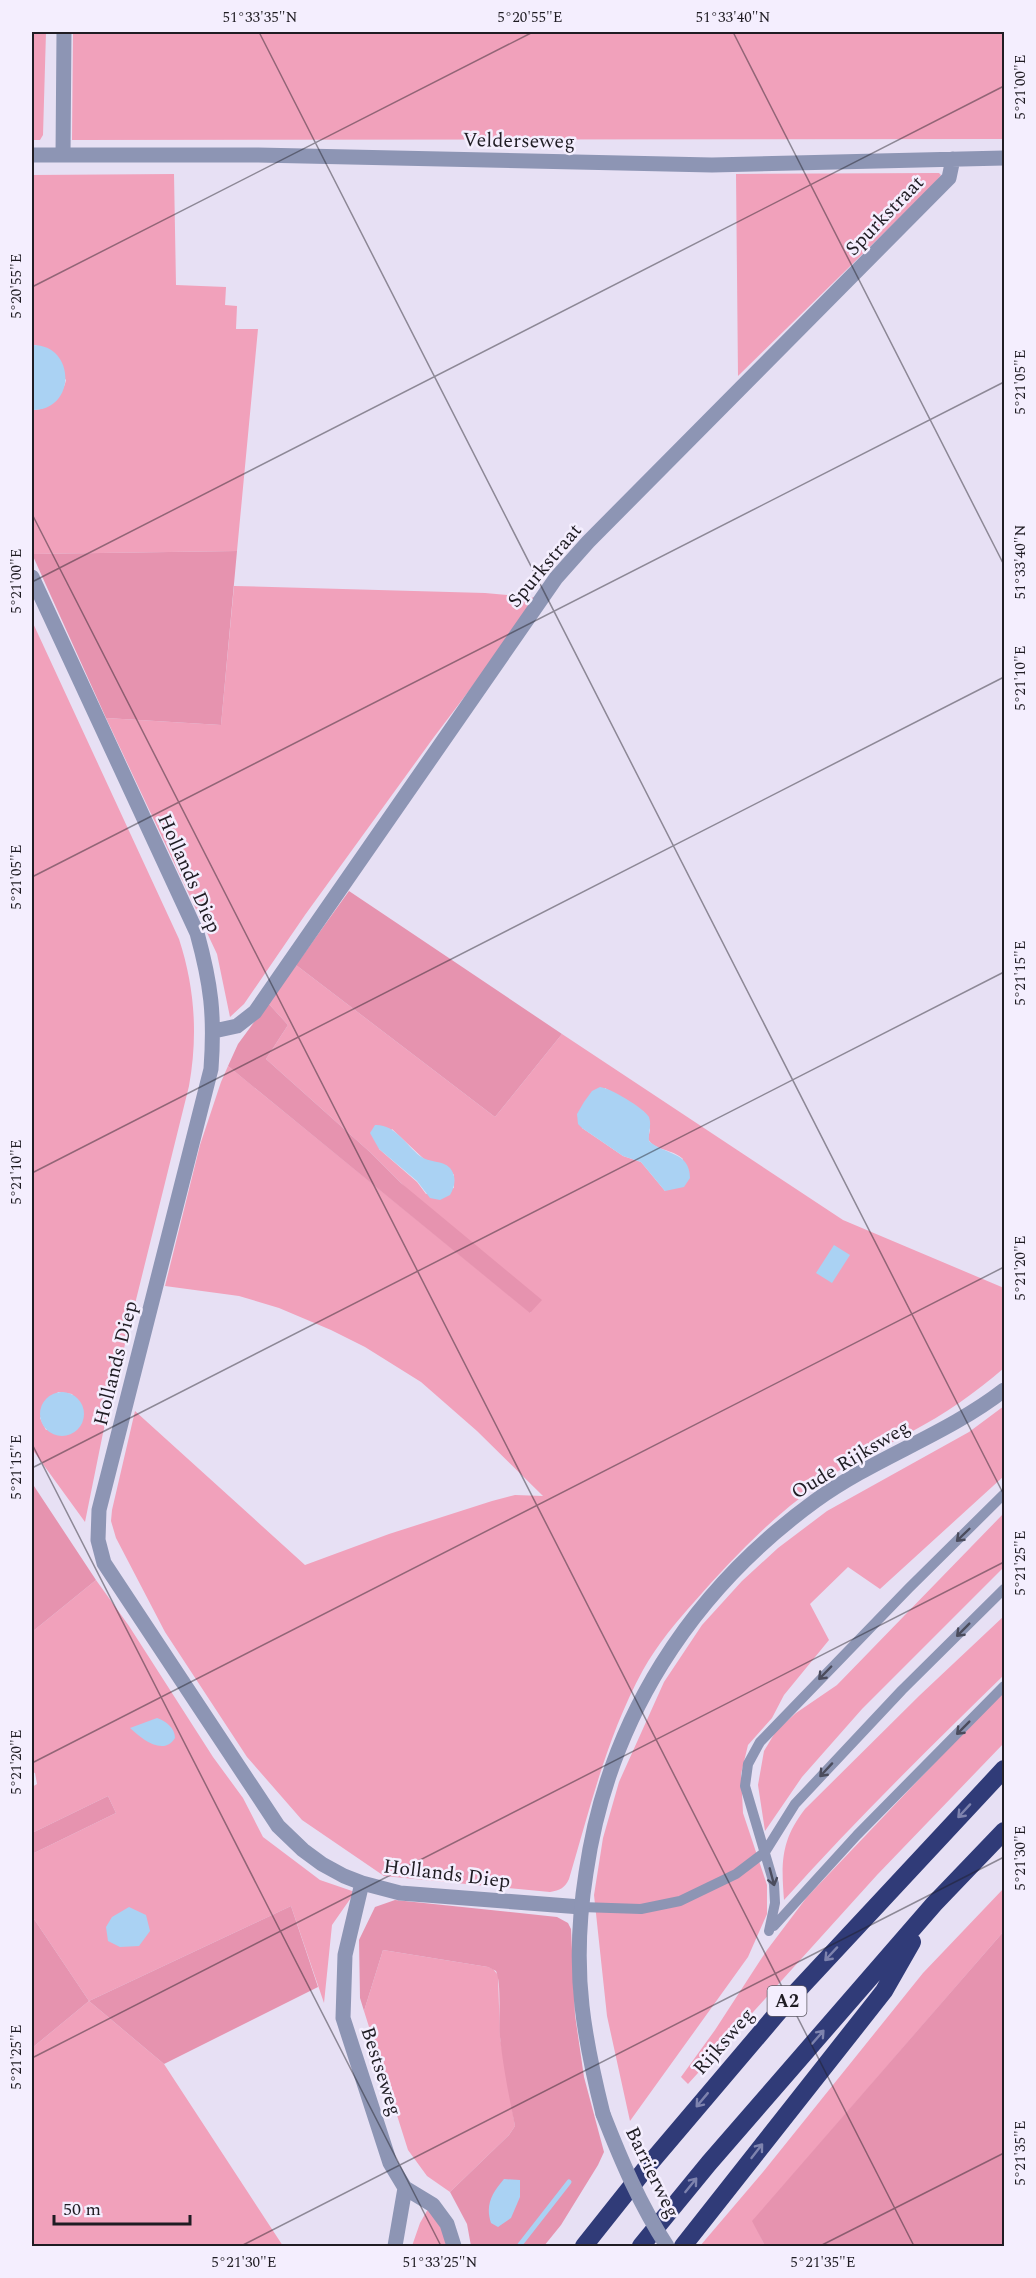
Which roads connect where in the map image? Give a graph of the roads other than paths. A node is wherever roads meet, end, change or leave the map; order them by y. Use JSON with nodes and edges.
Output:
{"nodes":[{"id":1,"x":64,"y":32,"type":"edge"},
{"id":2,"x":32,"y":155,"type":"edge"},
{"id":3,"x":63,"y":155,"type":"junction"},
{"id":4,"x":1005,"y":158,"type":"edge"},
{"id":5,"x":953,"y":159,"type":"junction"},
{"id":6,"x":32,"y":577,"type":"edge"},
{"id":7,"x":214,"y":1031,"type":"junction"},
{"id":8,"x":1005,"y":1390,"type":"edge"},
{"id":9,"x":1005,"y":1494,"type":"edge"},
{"id":10,"x":1005,"y":1589,"type":"edge"},
{"id":11,"x":1005,"y":1686,"type":"edge"},
{"id":12,"x":1005,"y":1769,"type":"edge"},
{"id":13,"x":1005,"y":1831,"type":"edge"},
{"id":14,"x":765,"y":1852,"type":"junction"},
{"id":15,"x":362,"y":1883,"type":"junction"},
{"id":16,"x":934,"y":1904,"type":"junction"},
{"id":17,"x":581,"y":1907,"type":"junction"},
{"id":18,"x":603,"y":2114,"type":"joint"},
{"id":19,"x":405,"y":2188,"type":"junction"},
{"id":20,"x":395,"y":2247,"type":"edge"},
{"id":21,"x":454,"y":2247,"type":"edge"},
{"id":22,"x":584,"y":2247,"type":"edge"},
{"id":23,"x":641,"y":2247,"type":"edge"},
{"id":24,"x":668,"y":2247,"type":"edge"},
{"id":25,"x":683,"y":2247,"type":"edge"}],
"edges":[{"from":1,"to":3,"type":"street"},
{"from":2,"to":3,"type":"street","name":"Velderseweg"},
{"from":3,"to":5,"type":"street","name":"Velderseweg"},
{"from":4,"to":5,"type":"street","name":"Velderseweg"},
{"from":5,"to":7,"type":"street","name":"Spurkstraat"},
{"from":6,"to":7,"type":"street","name":"Hollands Diep"},
{"from":7,"to":15,"type":"street","name":"Hollands Diep"},
{"from":8,"to":17,"type":"street","name":"Oude Rijksweg"},
{"from":9,"to":14,"type":"lane","one_way":true},
{"from":10,"to":14,"type":"lane","one_way":true},
{"from":11,"to":14,"type":"lane"},
{"from":12,"to":22,"type":"highway","name":"Rijksweg","number":"A2","one_way":true},
{"from":13,"to":16,"type":"highway","number":"A2"},
{"from":14,"to":17,"type":"lane"},
{"from":15,"to":17,"type":"street","name":"Hollands Diep"},
{"from":15,"to":19,"type":"street","name":"Bestseweg"},
{"from":23,"to":16,"type":"highway","number":"A2","one_way":true},
{"from":25,"to":16,"type":"highway","number":"A2","one_way":true},
{"from":17,"to":18,"type":"street","name":"Oude Rijksweg"},
{"from":18,"to":24,"type":"street","name":"Barrierweg","bridge":true},
{"from":19,"to":20,"type":"street"},
{"from":19,"to":21,"type":"street","name":"Bestseweg"}]}
